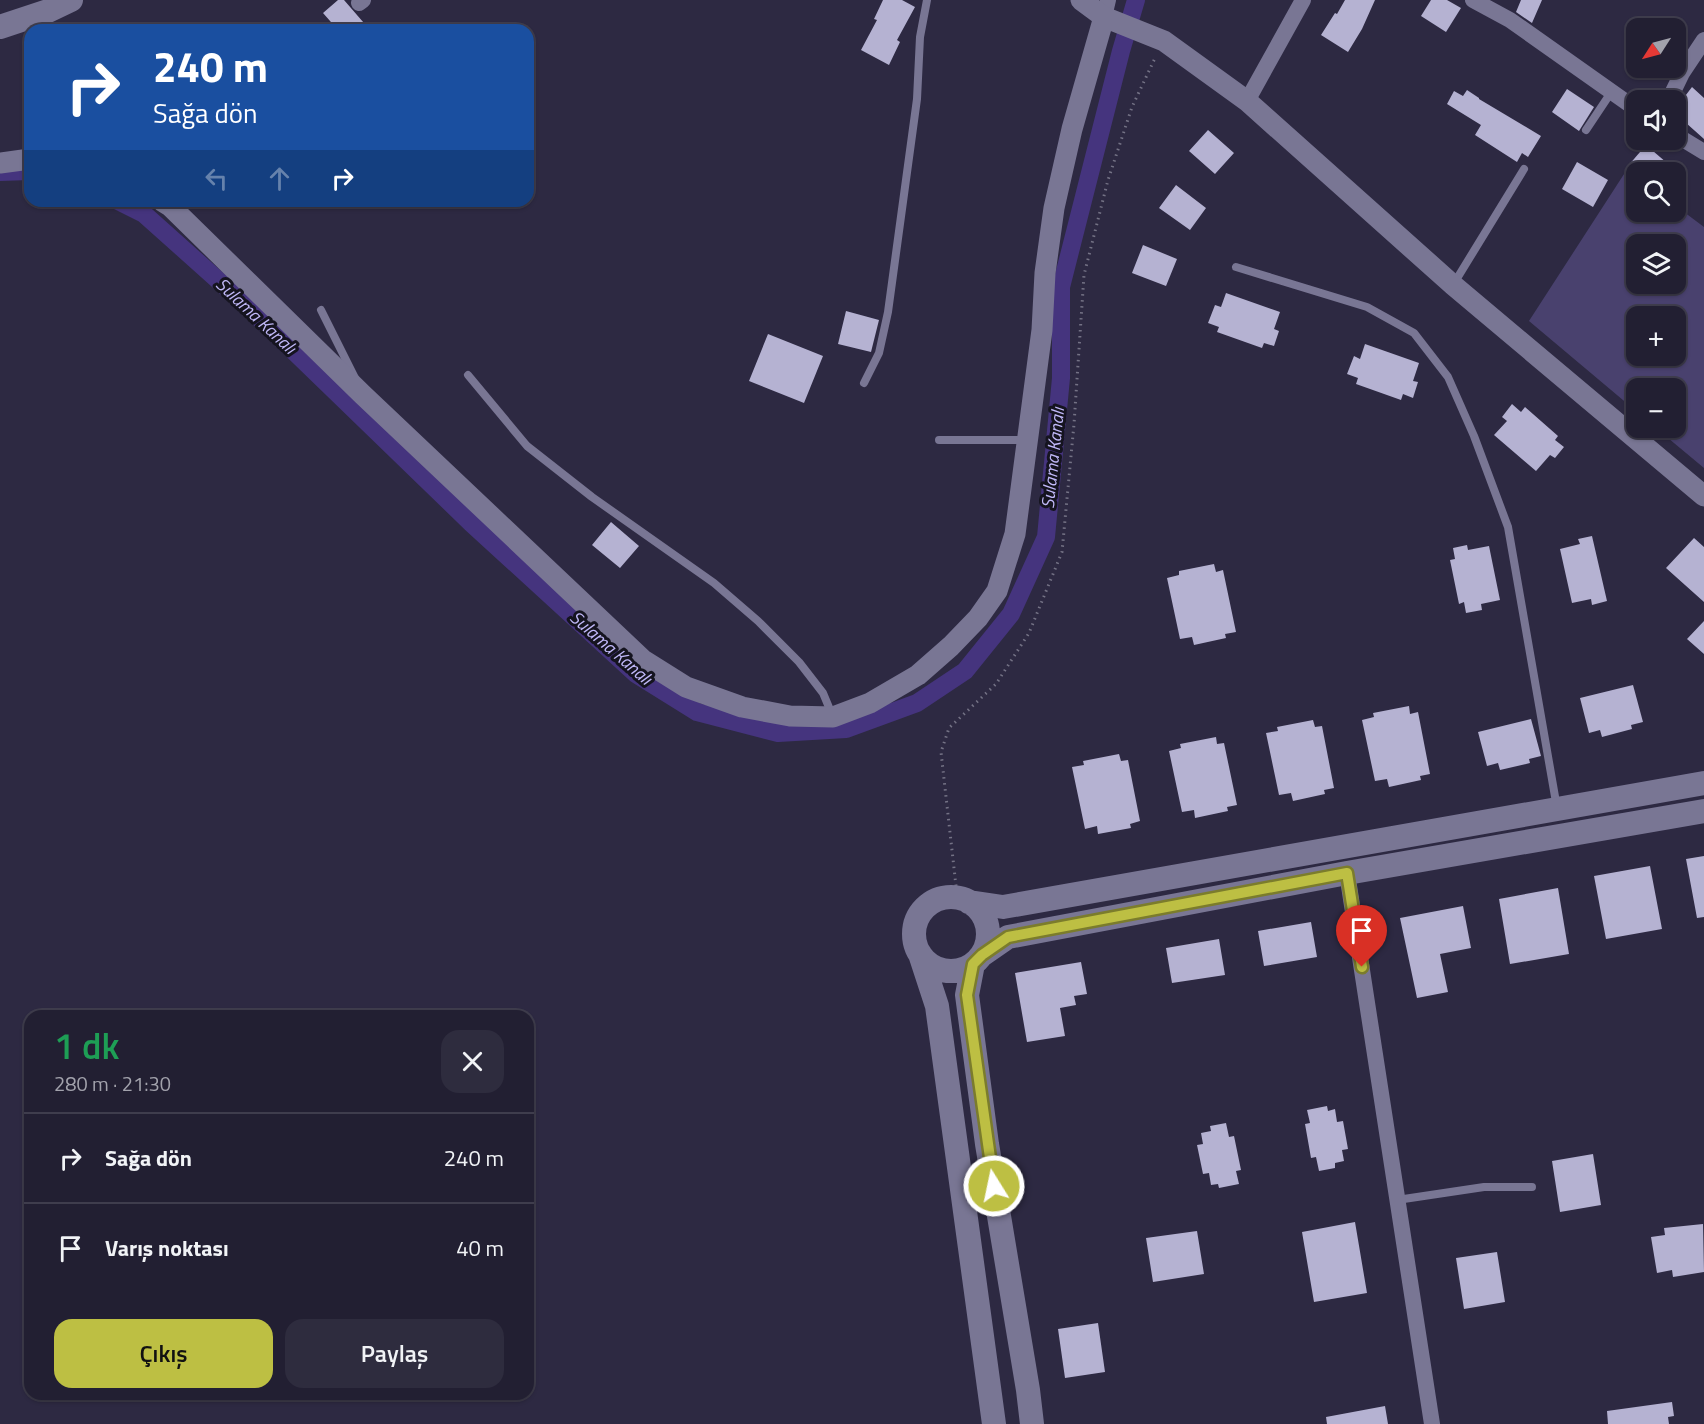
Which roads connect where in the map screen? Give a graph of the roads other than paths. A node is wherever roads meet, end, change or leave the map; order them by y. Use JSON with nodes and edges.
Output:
{"nodes":[{"id":1,"x":71,"y":0,"type":"edge"},
{"id":2,"x":927,"y":0,"type":"edge"},
{"id":3,"x":1081,"y":0,"type":"edge"},
{"id":4,"x":1303,"y":0,"type":"edge"},
{"id":5,"x":1473,"y":0,"type":"edge"},
{"id":6,"x":1109,"y":13,"type":"edge"},
{"id":7,"x":0,"y":27,"type":"edge"},
{"id":8,"x":1704,"y":40,"type":"edge"},
{"id":9,"x":1686,"y":54,"type":"edge"},
{"id":10,"x":1692,"y":59,"type":"junction"},
{"id":11,"x":1674,"y":90,"type":"edge"},
{"id":12,"x":1612,"y":91,"type":"junction"},
{"id":13,"x":1247,"y":101,"type":"junction"},
{"id":14,"x":1626,"y":102,"type":"edge"},
{"id":15,"x":1587,"y":130,"type":"dead end"},
{"id":16,"x":1686,"y":141,"type":"edge"},
{"id":17,"x":1704,"y":152,"type":"edge"},
{"id":18,"x":24,"y":160,"type":"edge"},
{"id":19,"x":0,"y":163,"type":"edge"},
{"id":20,"x":1524,"y":169,"type":"dead end"},
{"id":21,"x":171,"y":207,"type":"edge"},
{"id":22,"x":1236,"y":267,"type":"dead end"},
{"id":23,"x":1453,"y":285,"type":"junction"},
{"id":24,"x":321,"y":310,"type":"dead end"},
{"id":25,"x":468,"y":375,"type":"dead end"},
{"id":26,"x":864,"y":383,"type":"dead end"},
{"id":27,"x":363,"y":394,"type":"junction"},
{"id":28,"x":939,"y":440,"type":"dead end"},
{"id":29,"x":1028,"y":440,"type":"junction"},
{"id":30,"x":1704,"y":496,"type":"edge"},
{"id":31,"x":833,"y":717,"type":"junction"},
{"id":32,"x":1704,"y":783,"type":"edge"},
{"id":33,"x":1557,"y":809,"type":"junction"},
{"id":34,"x":1704,"y":811,"type":"edge"},
{"id":35,"x":1347,"y":873,"type":"junction"},
{"id":36,"x":963,"y":900,"type":"junction"},
{"id":37,"x":920,"y":954,"type":"junction"},
{"id":38,"x":977,"y":959,"type":"junction"},
{"id":39,"x":1532,"y":1187,"type":"dead end"},
{"id":40,"x":1397,"y":1200,"type":"junction"},
{"id":41,"x":994,"y":1424,"type":"edge"},
{"id":42,"x":1032,"y":1424,"type":"edge"},
{"id":43,"x":1432,"y":1424,"type":"edge"}],
"edges":[{"from":1,"to":7,"type":"main road"},
{"from":2,"to":26,"type":"lane"},
{"from":3,"to":6,"type":"street"},
{"from":4,"to":13,"type":"street"},
{"from":5,"to":12,"type":"street"},
{"from":6,"to":13,"type":"street"},
{"from":6,"to":29,"type":"street"},
{"from":8,"to":10,"type":"street"},
{"from":9,"to":10,"type":"lane"},
{"from":10,"to":11,"type":"street"},
{"from":12,"to":14,"type":"street"},
{"from":12,"to":15,"type":"lane"},
{"from":13,"to":23,"type":"street"},
{"from":16,"to":17,"type":"street"},
{"from":18,"to":19,"type":"street"},
{"from":20,"to":23,"type":"lane"},
{"from":21,"to":27,"type":"street"},
{"from":22,"to":33,"type":"lane"},
{"from":23,"to":30,"type":"street"},
{"from":24,"to":27,"type":"lane"},
{"from":25,"to":31,"type":"lane"},
{"from":27,"to":31,"type":"street"},
{"from":28,"to":29,"type":"lane"},
{"from":29,"to":31,"type":"street"},
{"from":32,"to":33,"type":"main road"},
{"from":33,"to":36,"type":"main road"},
{"from":34,"to":35,"type":"main road"},
{"from":35,"to":38,"type":"main road"},
{"from":35,"to":40,"type":"street"},
{"from":36,"to":37,"type":"main road"},
{"from":36,"to":38,"type":"main road"},
{"from":37,"to":38,"type":"main road"},
{"from":37,"to":41,"type":"main road"},
{"from":38,"to":42,"type":"main road"},
{"from":39,"to":40,"type":"lane"},
{"from":40,"to":43,"type":"street"}]}
